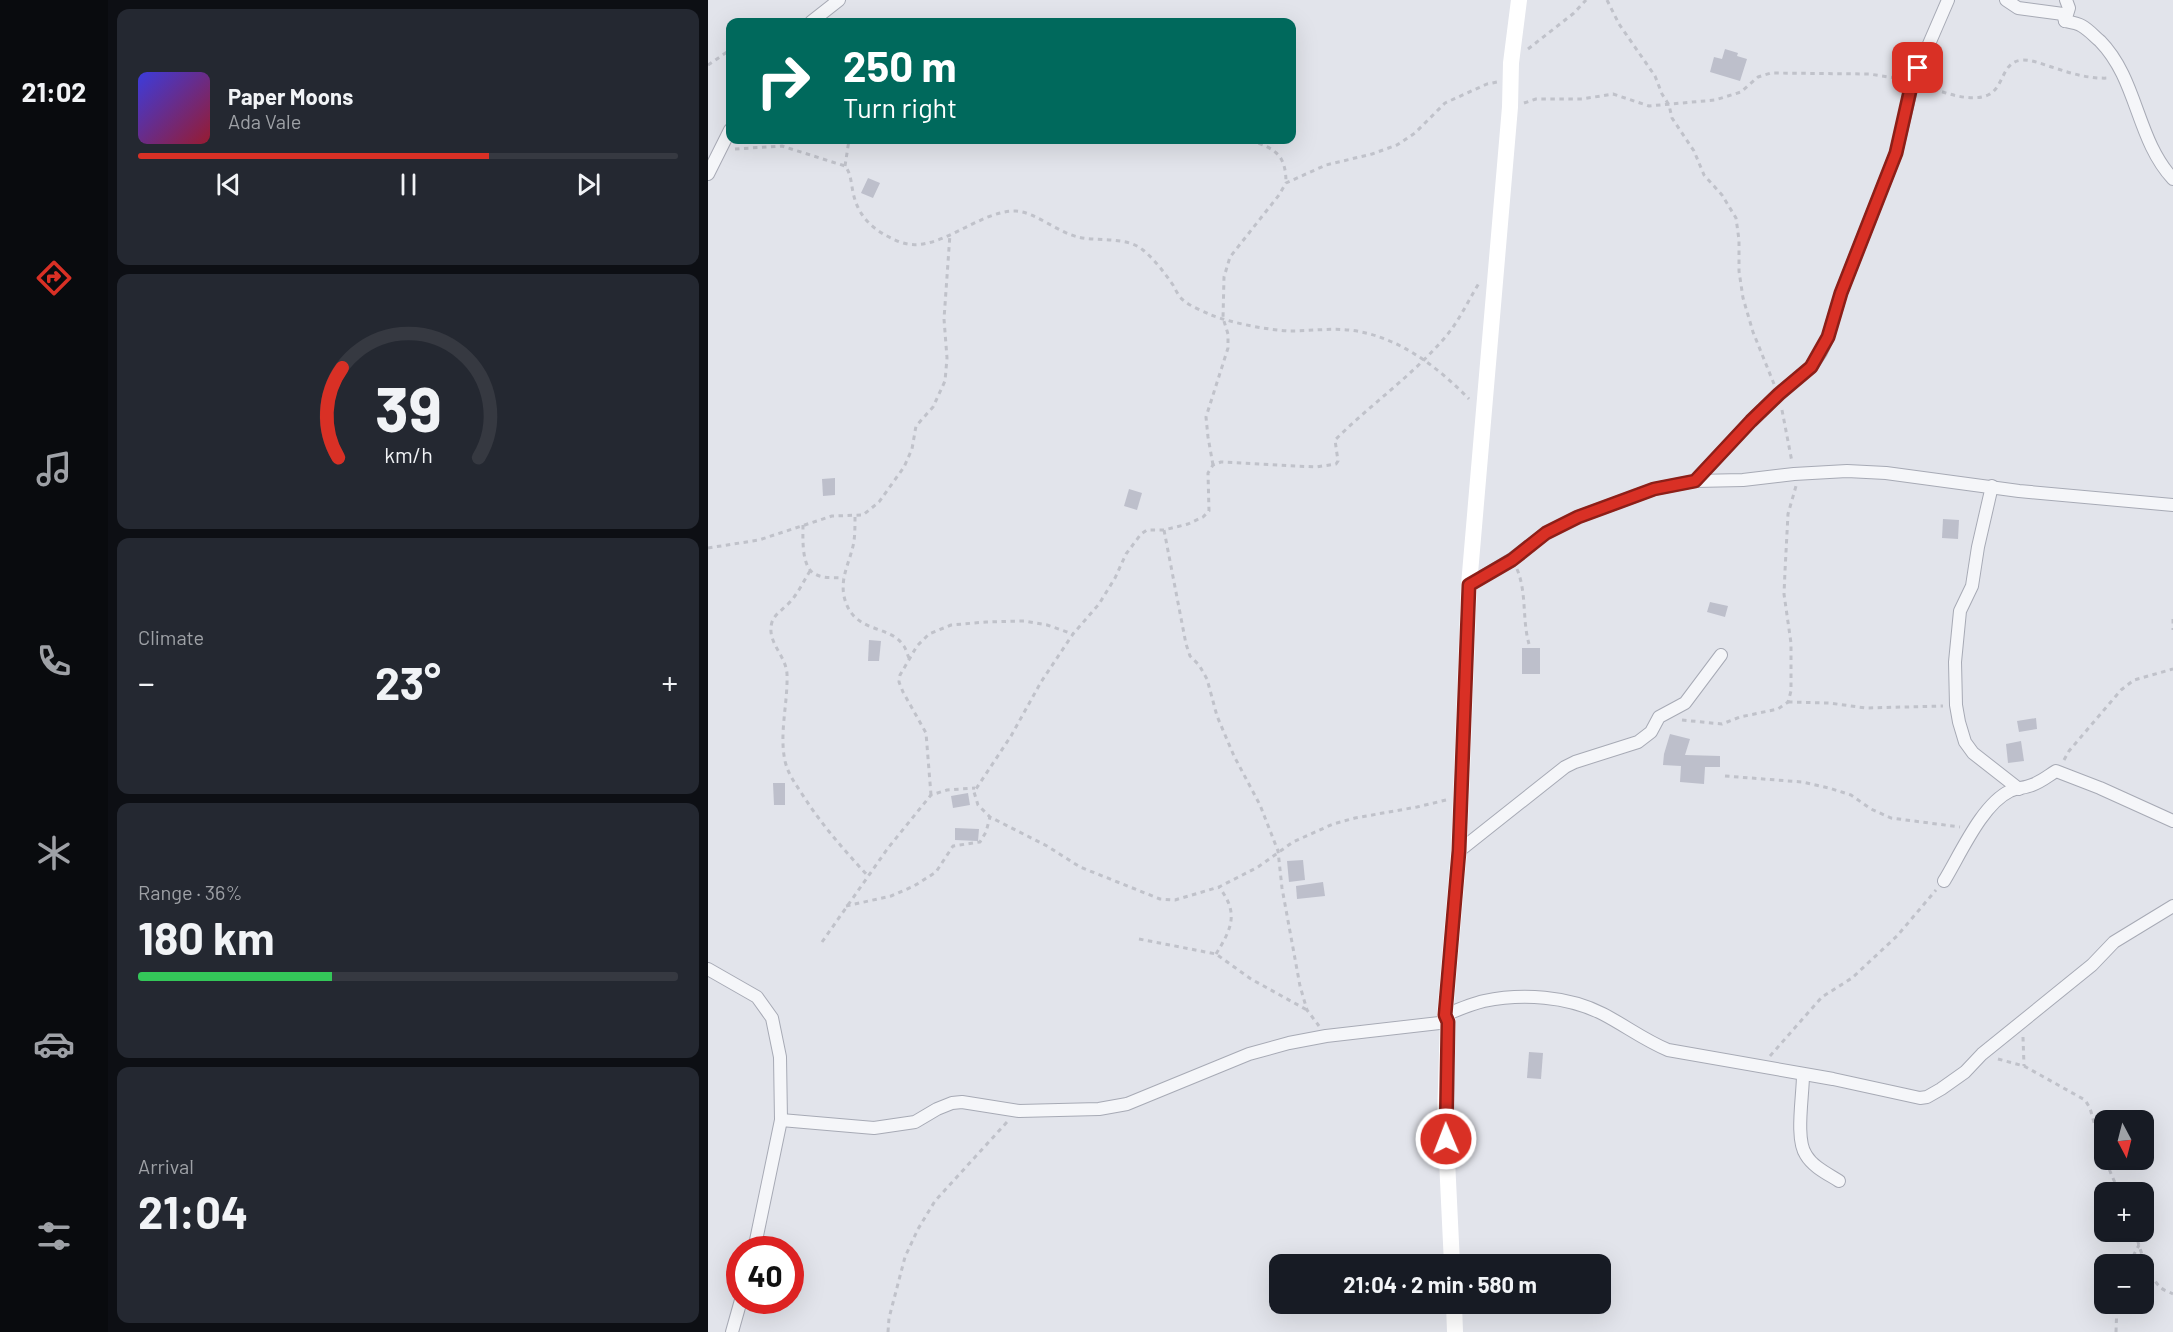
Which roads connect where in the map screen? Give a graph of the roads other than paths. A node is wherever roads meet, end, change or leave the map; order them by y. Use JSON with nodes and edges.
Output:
{"nodes":[{"id":1,"x":838,"y":0,"type":"edge"},
{"id":2,"x":1520,"y":0,"type":"edge"},
{"id":3,"x":1948,"y":0,"type":"edge"},
{"id":4,"x":2006,"y":0,"type":"edge"},
{"id":5,"x":2066,"y":0,"type":"edge"},
{"id":6,"x":816,"y":18,"type":"edge"},
{"id":7,"x":2065,"y":21,"type":"junction"},
{"id":8,"x":726,"y":138,"type":"edge"},
{"id":9,"x":708,"y":174,"type":"edge"},
{"id":10,"x":2173,"y":179,"type":"edge"},
{"id":11,"x":1695,"y":481,"type":"junction"},
{"id":12,"x":1992,"y":486,"type":"junction"},
{"id":13,"x":2173,"y":505,"type":"edge"},
{"id":14,"x":1469,"y":585,"type":"junction"},
{"id":15,"x":1720,"y":655,"type":"dead end"},
{"id":16,"x":2019,"y":789,"type":"junction"},
{"id":17,"x":2173,"y":821,"type":"edge"},
{"id":18,"x":1459,"y":851,"type":"junction"},
{"id":19,"x":1944,"y":880,"type":"road end"},
{"id":20,"x":2173,"y":906,"type":"edge"},
{"id":21,"x":708,"y":969,"type":"edge"},
{"id":22,"x":1446,"y":1019,"type":"junction"},
{"id":23,"x":1803,"y":1075,"type":"junction"},
{"id":24,"x":781,"y":1120,"type":"junction"},
{"id":25,"x":1839,"y":1181,"type":"dead end"},
{"id":26,"x":757,"y":1236,"type":"edge"},
{"id":27,"x":1452,"y":1254,"type":"edge"},
{"id":28,"x":737,"y":1314,"type":"edge"},
{"id":29,"x":1454,"y":1314,"type":"edge"},
{"id":30,"x":732,"y":1332,"type":"edge"},
{"id":31,"x":1455,"y":1332,"type":"edge"}],
"edges":[{"from":1,"to":6,"type":"street"},
{"from":2,"to":14,"type":"street"},
{"from":3,"to":11,"type":"street"},
{"from":4,"to":7,"type":"street"},
{"from":5,"to":7,"type":"street"},
{"from":7,"to":10,"type":"street"},
{"from":8,"to":9,"type":"street"},
{"from":11,"to":12,"type":"street"},
{"from":11,"to":14,"type":"street"},
{"from":12,"to":13,"type":"street"},
{"from":12,"to":16,"type":"street"},
{"from":14,"to":18,"type":"street"},
{"from":15,"to":18,"type":"street"},
{"from":16,"to":17,"type":"street"},
{"from":16,"to":19,"type":"street"},
{"from":18,"to":22,"type":"street"},
{"from":20,"to":23,"type":"street"},
{"from":21,"to":24,"type":"street"},
{"from":22,"to":23,"type":"street"},
{"from":22,"to":24,"type":"street"},
{"from":22,"to":27,"type":"street"},
{"from":23,"to":25,"type":"street"},
{"from":24,"to":26,"type":"street"},
{"from":28,"to":30,"type":"street"},
{"from":29,"to":31,"type":"street"}]}
